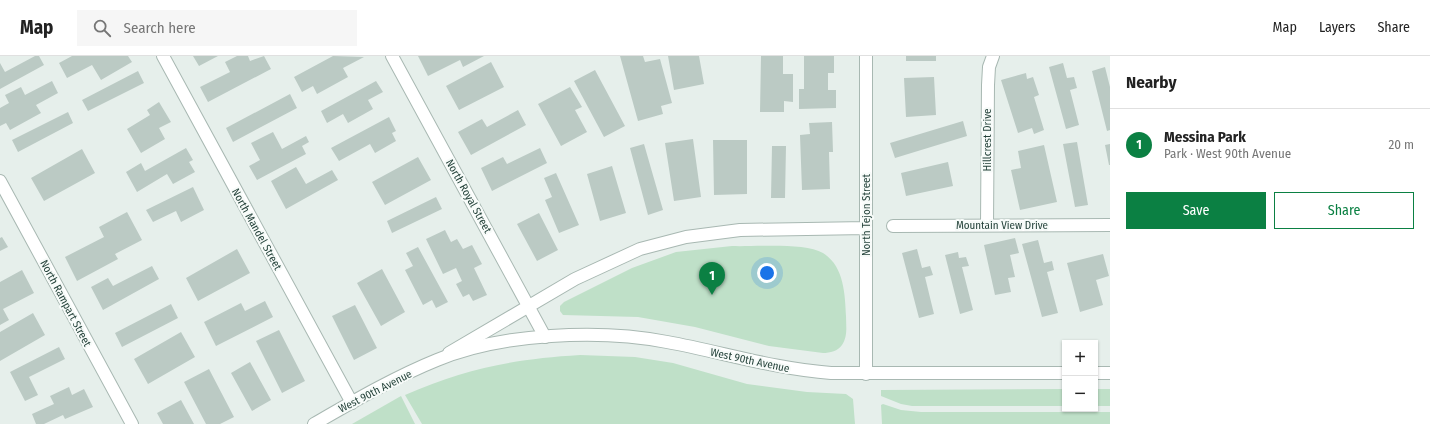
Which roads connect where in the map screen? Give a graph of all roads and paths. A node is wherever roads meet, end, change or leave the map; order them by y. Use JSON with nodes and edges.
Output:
{"nodes":[{"id":1,"x":163,"y":56,"type":"edge"},
{"id":2,"x":392,"y":56,"type":"edge"},
{"id":3,"x":866,"y":56,"type":"edge"},
{"id":4,"x":993,"y":56,"type":"edge"},
{"id":5,"x":0,"y":181,"type":"edge"},
{"id":6,"x":987,"y":225,"type":"junction"},
{"id":7,"x":1110,"y":225,"type":"edge"},
{"id":8,"x":893,"y":226,"type":"dead end"},
{"id":9,"x":866,"y":228,"type":"junction"},
{"id":10,"x":530,"y":306,"type":"junction"},
{"id":11,"x":545,"y":337,"type":"junction"},
{"id":12,"x":438,"y":359,"type":"junction"},
{"id":13,"x":1062,"y":373,"type":"edge"},
{"id":14,"x":1098,"y":373,"type":"edge"},
{"id":15,"x":1110,"y":373,"type":"edge"},
{"id":16,"x":866,"y":374,"type":"junction"},
{"id":17,"x":352,"y":403,"type":"junction"},
{"id":18,"x":132,"y":424,"type":"edge"},
{"id":19,"x":314,"y":424,"type":"edge"}],
"edges":[{"from":1,"to":17,"type":"street","name":"North Mandel Street"},
{"from":2,"to":10,"type":"street","name":"North Royal Street"},
{"from":3,"to":9,"type":"street","name":"North Tejon Street"},
{"from":4,"to":6,"type":"street","name":"Hillcrest Drive"},
{"from":5,"to":18,"type":"street","name":"North Rampart Street"},
{"from":6,"to":7,"type":"street","name":"Mountain View Drive"},
{"from":6,"to":8,"type":"street","name":"Mountain View Drive"},
{"from":9,"to":10,"type":"street","name":"West 90th Avenue"},
{"from":9,"to":16,"type":"street","name":"North Tejon Street"},
{"from":10,"to":11,"type":"street","name":"North Royal Street"},
{"from":10,"to":12,"type":"street","name":"West 90th Avenue"},
{"from":11,"to":12,"type":"street","name":"West 90th Avenue"},
{"from":11,"to":16,"type":"street","name":"West 90th Avenue"},
{"from":12,"to":17,"type":"street","name":"West 90th Avenue"},
{"from":13,"to":16,"type":"street","name":"West 90th Avenue"},
{"from":14,"to":15,"type":"street"},
{"from":17,"to":19,"type":"street","name":"West 90th Avenue"}]}
